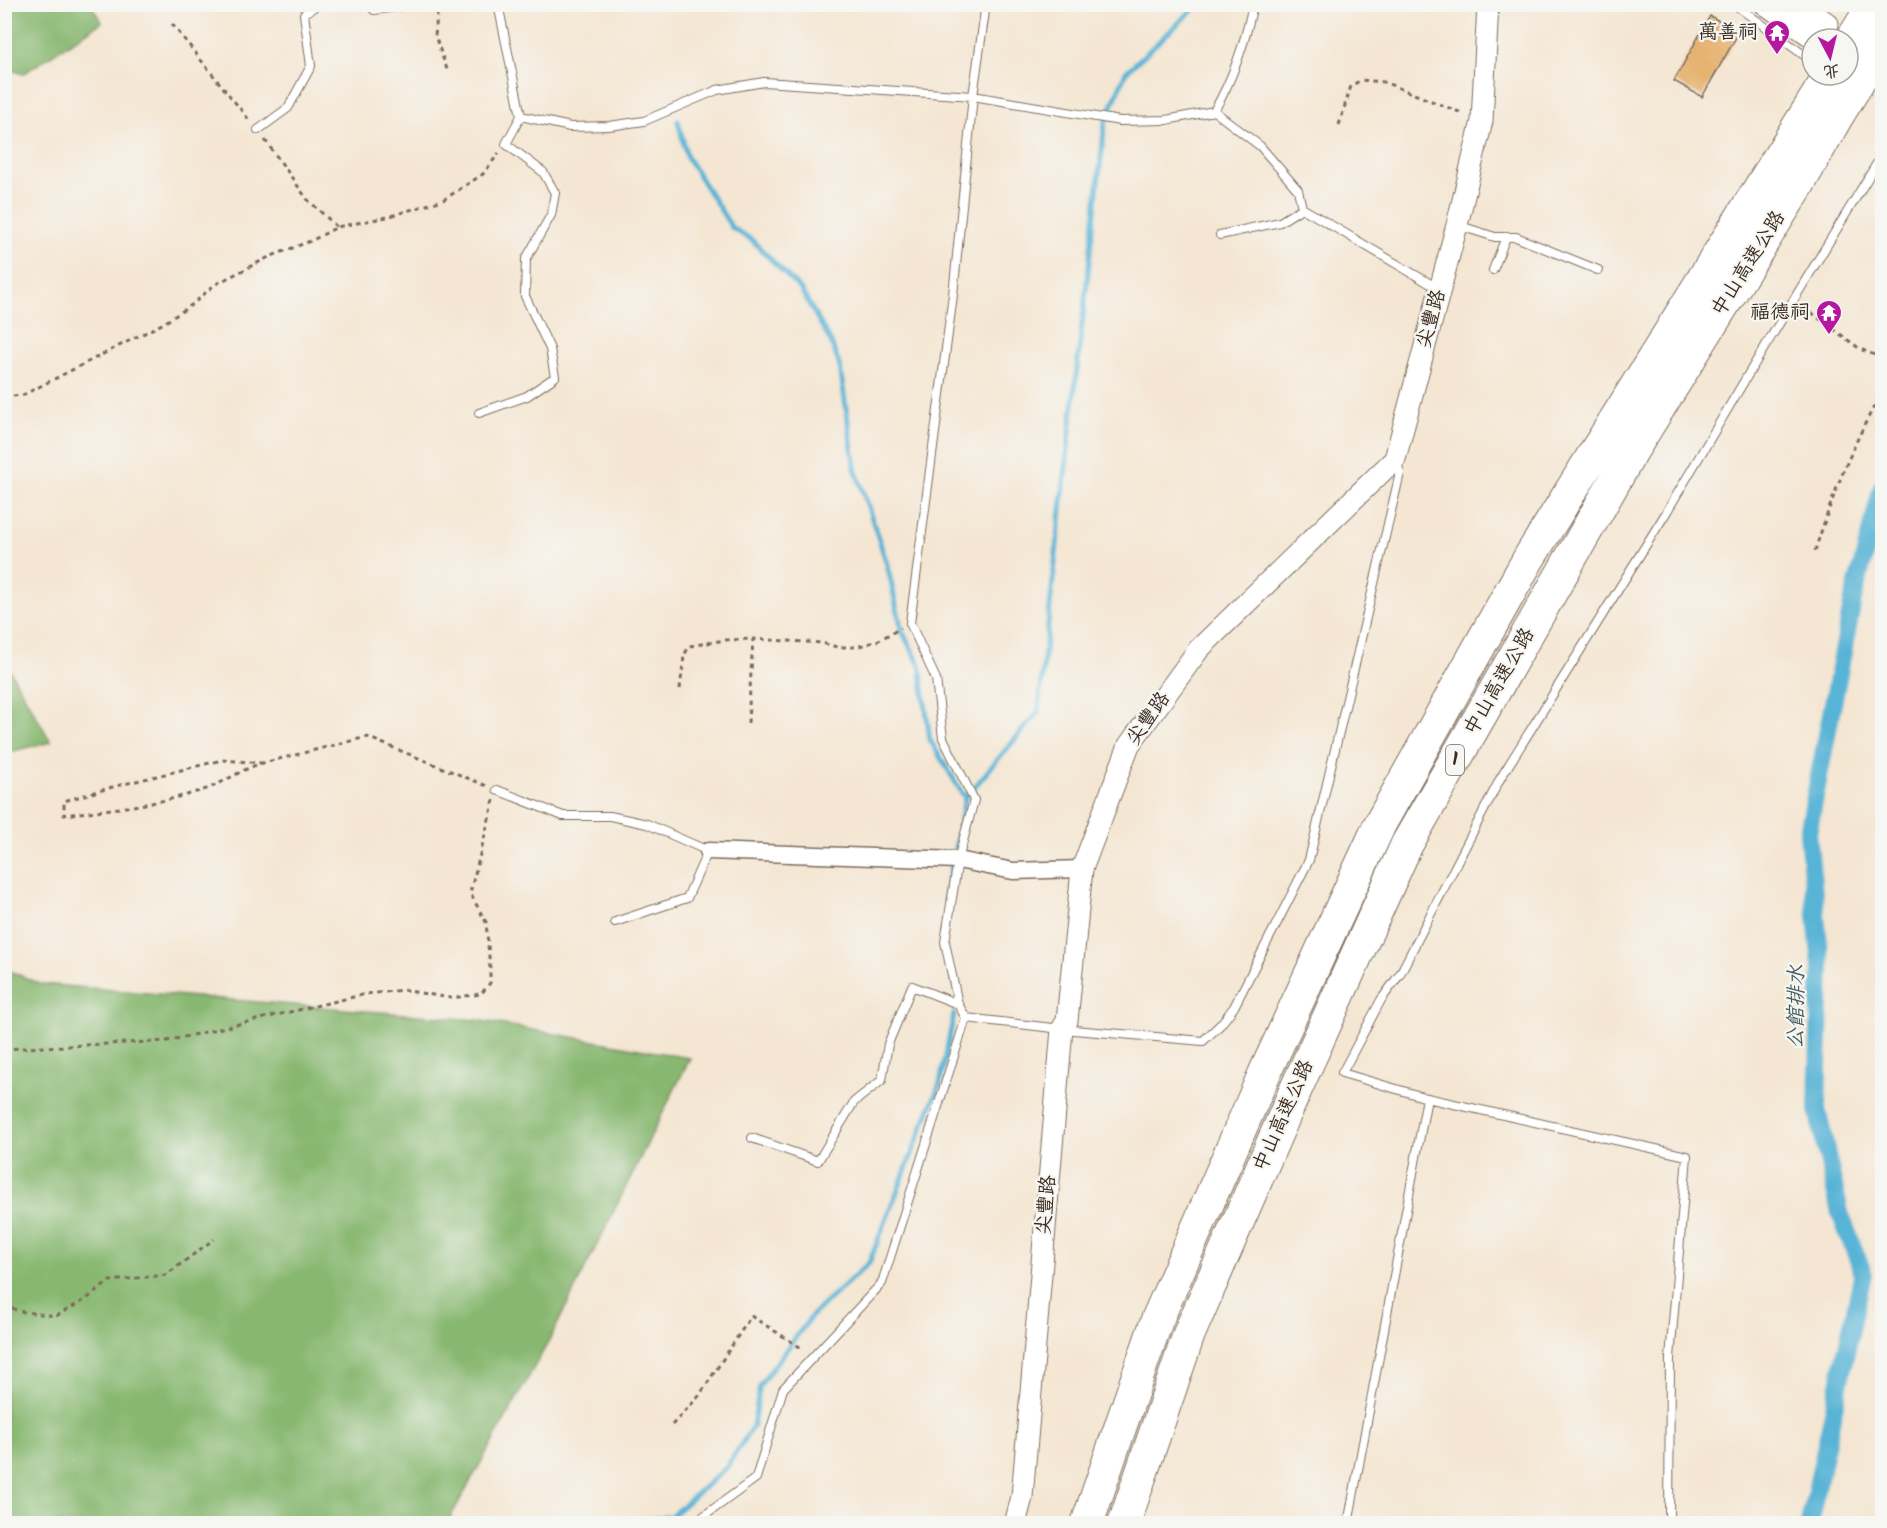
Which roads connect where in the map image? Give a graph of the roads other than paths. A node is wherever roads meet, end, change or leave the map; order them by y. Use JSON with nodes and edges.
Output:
{"nodes":[{"id":1,"x":318,"y":4,"type":"edge"},
{"id":2,"x":369,"y":4,"type":"edge"},
{"id":3,"x":418,"y":4,"type":"edge"},
{"id":4,"x":498,"y":4,"type":"edge"},
{"id":5,"x":986,"y":4,"type":"edge"},
{"id":6,"x":1253,"y":4,"type":"edge"},
{"id":7,"x":1488,"y":4,"type":"edge"},
{"id":8,"x":1734,"y":4,"type":"edge"},
{"id":9,"x":1765,"y":4,"type":"edge"},
{"id":10,"x":1801,"y":4,"type":"edge"},
{"id":11,"x":1874,"y":4,"type":"edge"},
{"id":12,"x":1812,"y":27,"type":"edge"},
{"id":13,"x":1822,"y":27,"type":"edge"},
{"id":14,"x":1842,"y":27,"type":"edge"},
{"id":15,"x":1882,"y":44,"type":"edge"},
{"id":16,"x":1800,"y":52,"type":"edge"},
{"id":17,"x":1823,"y":87,"type":"edge"},
{"id":18,"x":973,"y":96,"type":"junction"},
{"id":19,"x":1214,"y":111,"type":"junction"},
{"id":20,"x":521,"y":116,"type":"junction"},
{"id":21,"x":258,"y":130,"type":"dead end"},
{"id":22,"x":1882,"y":155,"type":"edge"},
{"id":23,"x":1302,"y":208,"type":"junction"},
{"id":24,"x":1457,"y":225,"type":"junction"},
{"id":25,"x":1220,"y":235,"type":"dead end"},
{"id":26,"x":1506,"y":237,"type":"junction"},
{"id":27,"x":1493,"y":270,"type":"dead end"},
{"id":28,"x":1598,"y":270,"type":"dead end"},
{"id":29,"x":1439,"y":289,"type":"junction"},
{"id":30,"x":479,"y":413,"type":"dead end"},
{"id":31,"x":1395,"y":459,"type":"junction"},
{"id":32,"x":497,"y":790,"type":"road end"},
{"id":33,"x":708,"y":851,"type":"junction"},
{"id":34,"x":950,"y":860,"type":"junction"},
{"id":35,"x":1082,"y":869,"type":"junction"},
{"id":36,"x":615,"y":922,"type":"dead end"},
{"id":37,"x":958,"y":1004,"type":"junction"},
{"id":38,"x":966,"y":1018,"type":"junction"},
{"id":39,"x":1062,"y":1029,"type":"junction"},
{"id":40,"x":1427,"y":1098,"type":"junction"},
{"id":41,"x":752,"y":1138,"type":"dead end"},
{"id":42,"x":693,"y":1524,"type":"edge"},
{"id":43,"x":1015,"y":1524,"type":"edge"},
{"id":44,"x":1087,"y":1524,"type":"edge"},
{"id":45,"x":1124,"y":1524,"type":"edge"},
{"id":46,"x":1348,"y":1524,"type":"edge"},
{"id":47,"x":1668,"y":1524,"type":"edge"}],
"edges":[{"from":1,"to":21,"type":"lane"},
{"from":2,"to":3,"type":"lane"},
{"from":4,"to":20,"type":"lane"},
{"from":5,"to":18,"type":"lane"},
{"from":6,"to":19,"type":"lane"},
{"from":7,"to":24,"type":"street","name":"尖豐路"},
{"from":8,"to":16,"type":"lane"},
{"from":9,"to":12,"type":"street"},
{"from":10,"to":13,"type":"street"},
{"from":11,"to":14,"type":"highway"},
{"from":15,"to":45,"type":"highway","name":"中山高速公路","number":"1"},
{"from":17,"to":44,"type":"highway","name":"中山高速公路","number":"1"},
{"from":18,"to":19,"type":"lane"},
{"from":18,"to":20,"type":"lane"},
{"from":18,"to":34,"type":"lane"},
{"from":19,"to":23,"type":"lane"},
{"from":20,"to":30,"type":"lane"},
{"from":22,"to":40,"type":"lane"},
{"from":23,"to":25,"type":"lane"},
{"from":23,"to":29,"type":"lane"},
{"from":24,"to":26,"type":"lane"},
{"from":24,"to":29,"type":"street","name":"尖豐路"},
{"from":26,"to":27,"type":"lane"},
{"from":26,"to":28,"type":"lane"},
{"from":29,"to":31,"type":"street","name":"尖豐路"},
{"from":31,"to":35,"type":"street","name":"尖豐路"},
{"from":31,"to":39,"type":"lane"},
{"from":32,"to":33,"type":"lane"},
{"from":33,"to":34,"type":"street"},
{"from":33,"to":36,"type":"lane"},
{"from":34,"to":35,"type":"street"},
{"from":34,"to":37,"type":"lane"},
{"from":35,"to":39,"type":"street","name":"尖豐路"},
{"from":37,"to":38,"type":"lane"},
{"from":37,"to":41,"type":"lane"},
{"from":38,"to":39,"type":"lane"},
{"from":38,"to":42,"type":"lane"},
{"from":39,"to":43,"type":"street","name":"尖豐路"},
{"from":40,"to":46,"type":"lane"},
{"from":40,"to":47,"type":"lane"}]}
